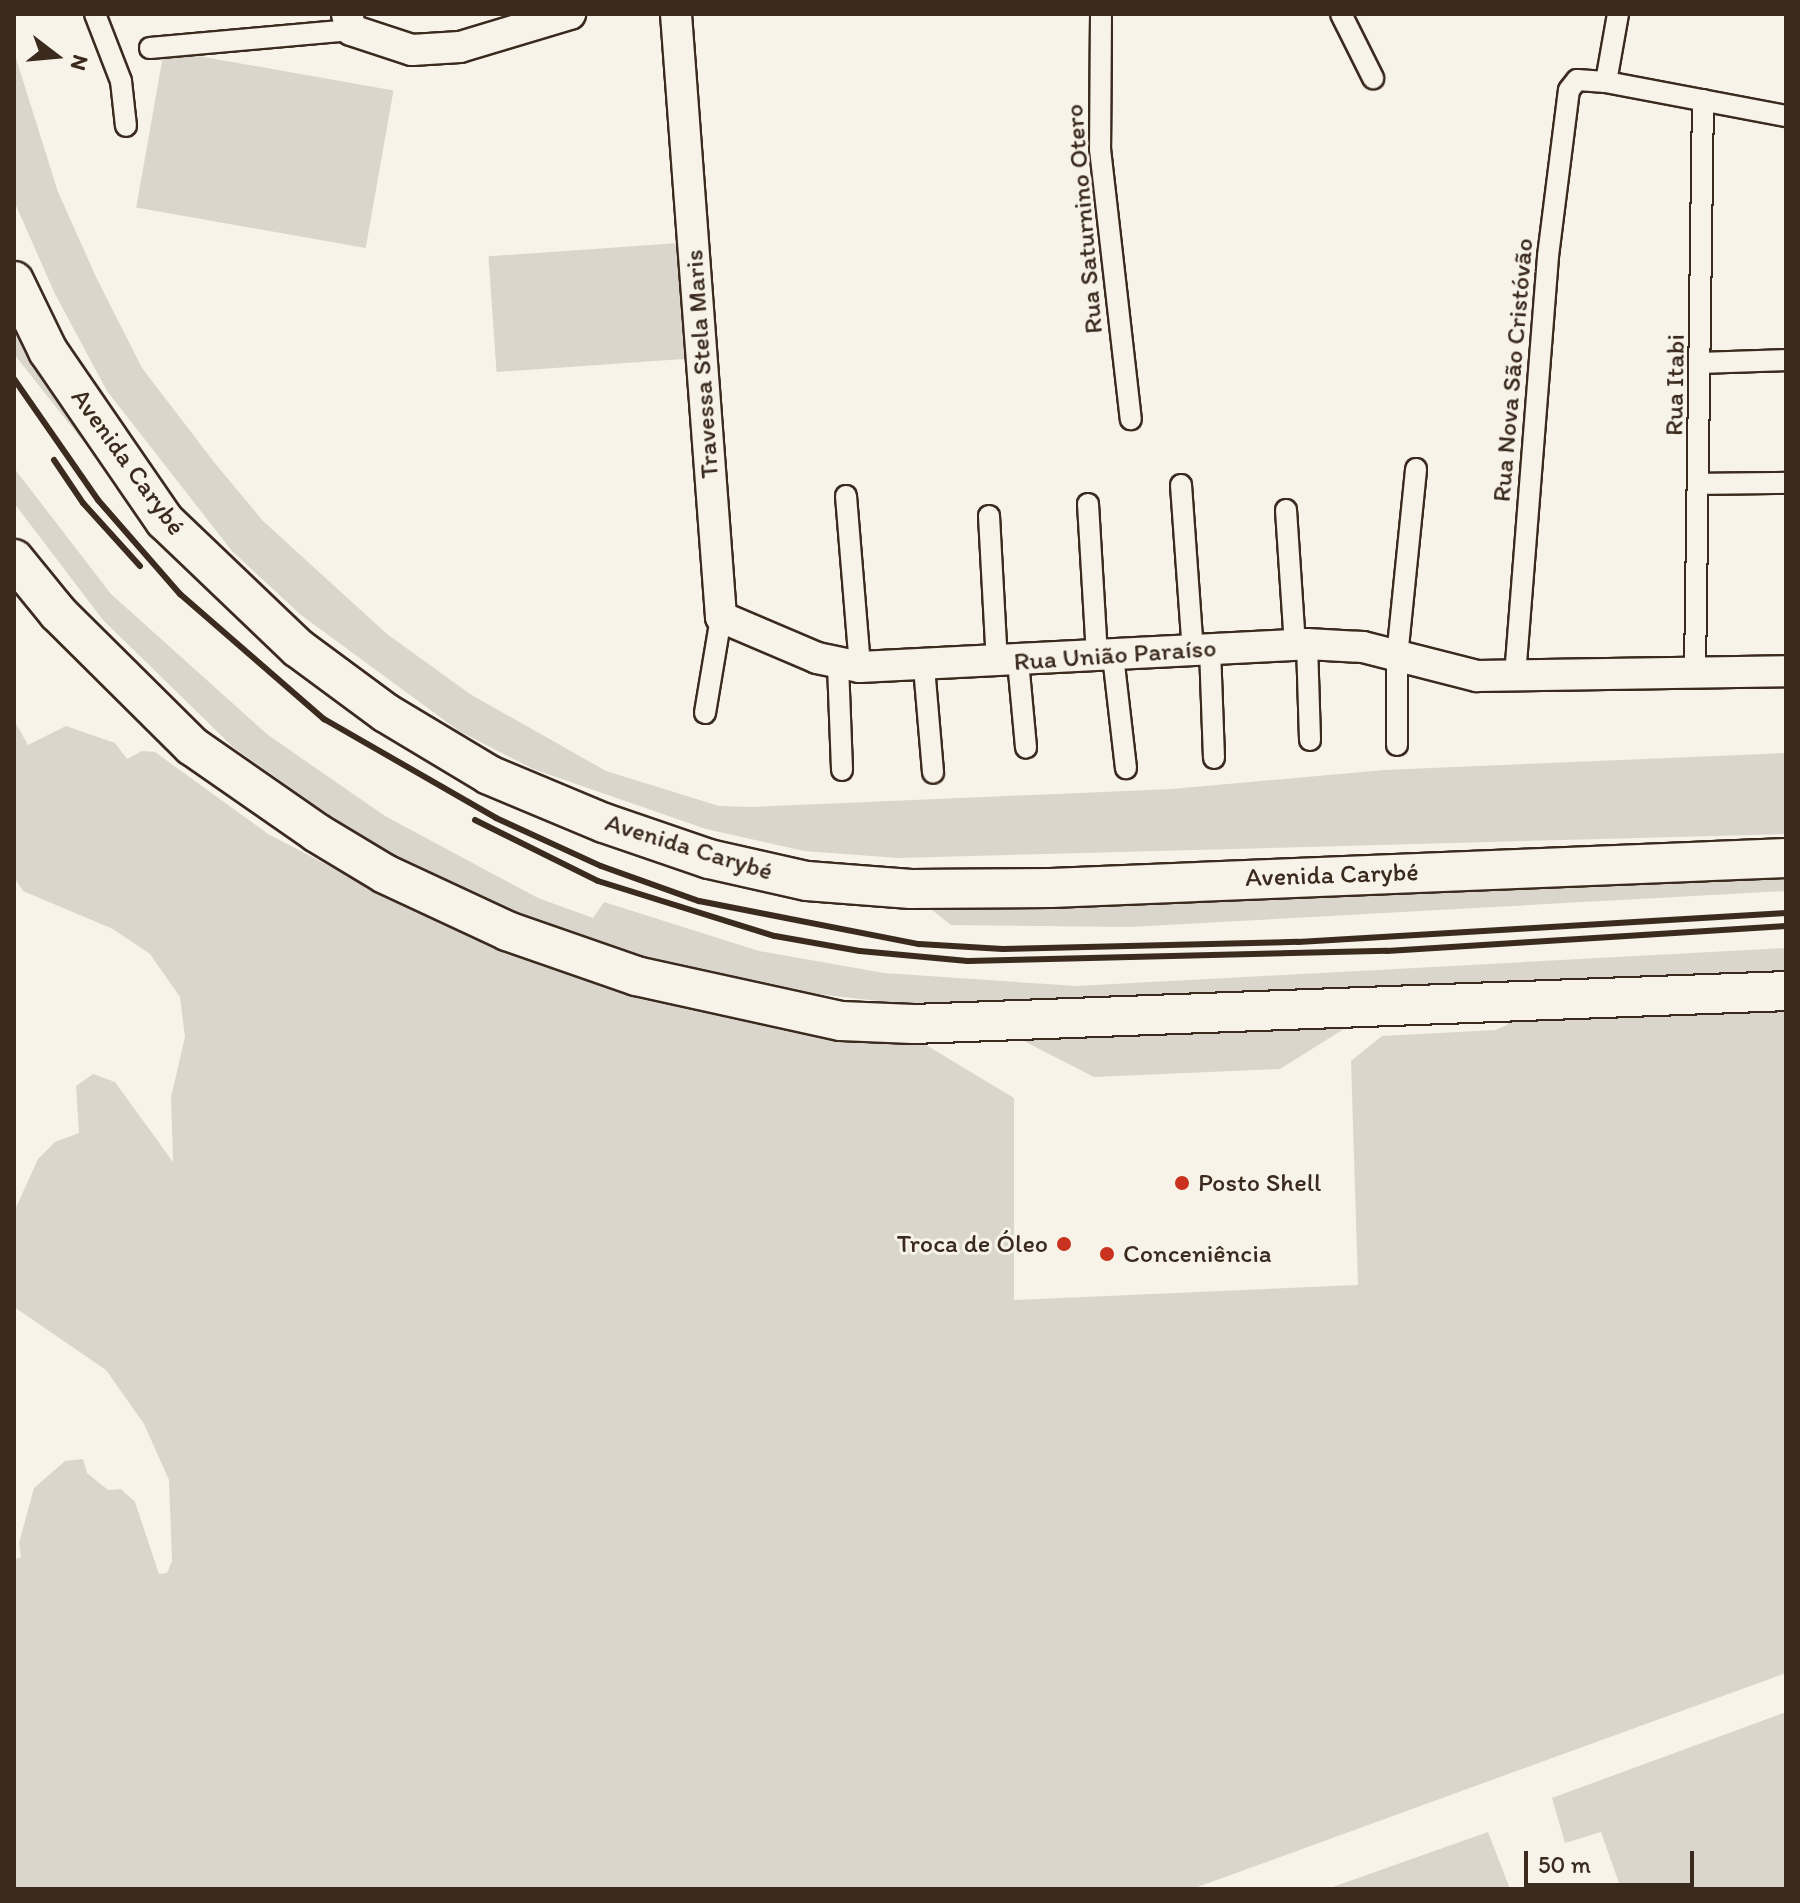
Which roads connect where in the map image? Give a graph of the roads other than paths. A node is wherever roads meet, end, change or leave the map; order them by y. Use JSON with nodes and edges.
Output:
{"nodes":[{"id":1,"x":95,"y":14,"type":"edge"},
{"id":2,"x":570,"y":14,"type":"edge"},
{"id":3,"x":676,"y":14,"type":"edge"},
{"id":4,"x":1101,"y":14,"type":"edge"},
{"id":5,"x":1341,"y":14,"type":"edge"},
{"id":6,"x":1618,"y":14,"type":"edge"},
{"id":7,"x":349,"y":22,"type":"edge"},
{"id":8,"x":150,"y":48,"type":"dead end"},
{"id":9,"x":1373,"y":78,"type":"dead end"},
{"id":10,"x":1606,"y":82,"type":"junction"},
{"id":11,"x":1703,"y":100,"type":"junction"},
{"id":12,"x":1786,"y":116,"type":"edge"},
{"id":13,"x":126,"y":126,"type":"dead end"},
{"id":14,"x":14,"y":281,"type":"edge"},
{"id":15,"x":1786,"y":360,"type":"edge"},
{"id":16,"x":1702,"y":363,"type":"junction"},
{"id":17,"x":1131,"y":419,"type":"dead end"},
{"id":18,"x":1416,"y":469,"type":"dead end"},
{"id":19,"x":1786,"y":483,"type":"edge"},
{"id":20,"x":1700,"y":484,"type":"junction"},
{"id":21,"x":1181,"y":485,"type":"dead end"},
{"id":22,"x":846,"y":496,"type":"dead end"},
{"id":23,"x":1088,"y":504,"type":"dead end"},
{"id":24,"x":1286,"y":510,"type":"dead end"},
{"id":25,"x":989,"y":516,"type":"dead end"},
{"id":26,"x":14,"y":559,"type":"edge"},
{"id":27,"x":721,"y":617,"type":"junction"},
{"id":28,"x":1301,"y":644,"type":"junction"},
{"id":29,"x":1201,"y":650,"type":"junction"},
{"id":30,"x":1105,"y":657,"type":"junction"},
{"id":31,"x":1397,"y":657,"type":"junction"},
{"id":32,"x":1008,"y":662,"type":"junction"},
{"id":33,"x":849,"y":666,"type":"junction"},
{"id":34,"x":924,"y":667,"type":"junction"},
{"id":35,"x":1695,"y":671,"type":"junction"},
{"id":36,"x":1786,"y":671,"type":"edge"},
{"id":37,"x":1515,"y":676,"type":"junction"},
{"id":38,"x":705,"y":713,"type":"dead end"},
{"id":39,"x":1310,"y":740,"type":"dead end"},
{"id":40,"x":1397,"y":745,"type":"dead end"},
{"id":41,"x":1026,"y":748,"type":"dead end"},
{"id":42,"x":1214,"y":758,"type":"dead end"},
{"id":43,"x":1126,"y":768,"type":"dead end"},
{"id":44,"x":842,"y":770,"type":"dead end"},
{"id":45,"x":933,"y":773,"type":"dead end"},
{"id":46,"x":1786,"y":858,"type":"edge"},
{"id":47,"x":1786,"y":991,"type":"edge"}],
"edges":[{"from":1,"to":13,"type":"street"},
{"from":2,"to":7,"type":"street"},
{"from":3,"to":27,"type":"street","name":"Travessa Stela Maris"},
{"from":4,"to":17,"type":"street","name":"Rua Saturnino Otero"},
{"from":5,"to":9,"type":"street"},
{"from":6,"to":10,"type":"street"},
{"from":7,"to":8,"type":"street"},
{"from":10,"to":11,"type":"street"},
{"from":10,"to":37,"type":"street","name":"Rua Nova São Cristóvão"},
{"from":11,"to":12,"type":"street"},
{"from":11,"to":16,"type":"street","name":"Rua Itabi"},
{"from":14,"to":46,"type":"highway","name":"Avenida Carybé"},
{"from":15,"to":16,"type":"street"},
{"from":16,"to":20,"type":"street","name":"Rua Itabi"},
{"from":18,"to":31,"type":"street"},
{"from":19,"to":20,"type":"street"},
{"from":20,"to":35,"type":"street","name":"Rua Itabi"},
{"from":21,"to":29,"type":"street"},
{"from":22,"to":33,"type":"street"},
{"from":23,"to":30,"type":"street"},
{"from":24,"to":28,"type":"street"},
{"from":25,"to":32,"type":"street"},
{"from":26,"to":47,"type":"highway"},
{"from":27,"to":33,"type":"street","name":"Rua União Paraíso"},
{"from":27,"to":38,"type":"street","name":"Travessa Stela Maris"},
{"from":28,"to":29,"type":"street","name":"Rua União Paraíso"},
{"from":28,"to":31,"type":"street","name":"Rua União Paraíso"},
{"from":28,"to":39,"type":"street"},
{"from":29,"to":30,"type":"street","name":"Rua União Paraíso"},
{"from":29,"to":42,"type":"street"},
{"from":30,"to":32,"type":"street","name":"Rua União Paraíso"},
{"from":30,"to":43,"type":"street"},
{"from":31,"to":37,"type":"street","name":"Rua União Paraíso"},
{"from":31,"to":40,"type":"street"},
{"from":32,"to":34,"type":"street","name":"Rua União Paraíso"},
{"from":32,"to":41,"type":"street"},
{"from":33,"to":34,"type":"street","name":"Rua União Paraíso"},
{"from":33,"to":44,"type":"street"},
{"from":34,"to":45,"type":"street"},
{"from":35,"to":36,"type":"street","name":"Rua União Paraíso"},
{"from":35,"to":37,"type":"street","name":"Rua União Paraíso"}]}
